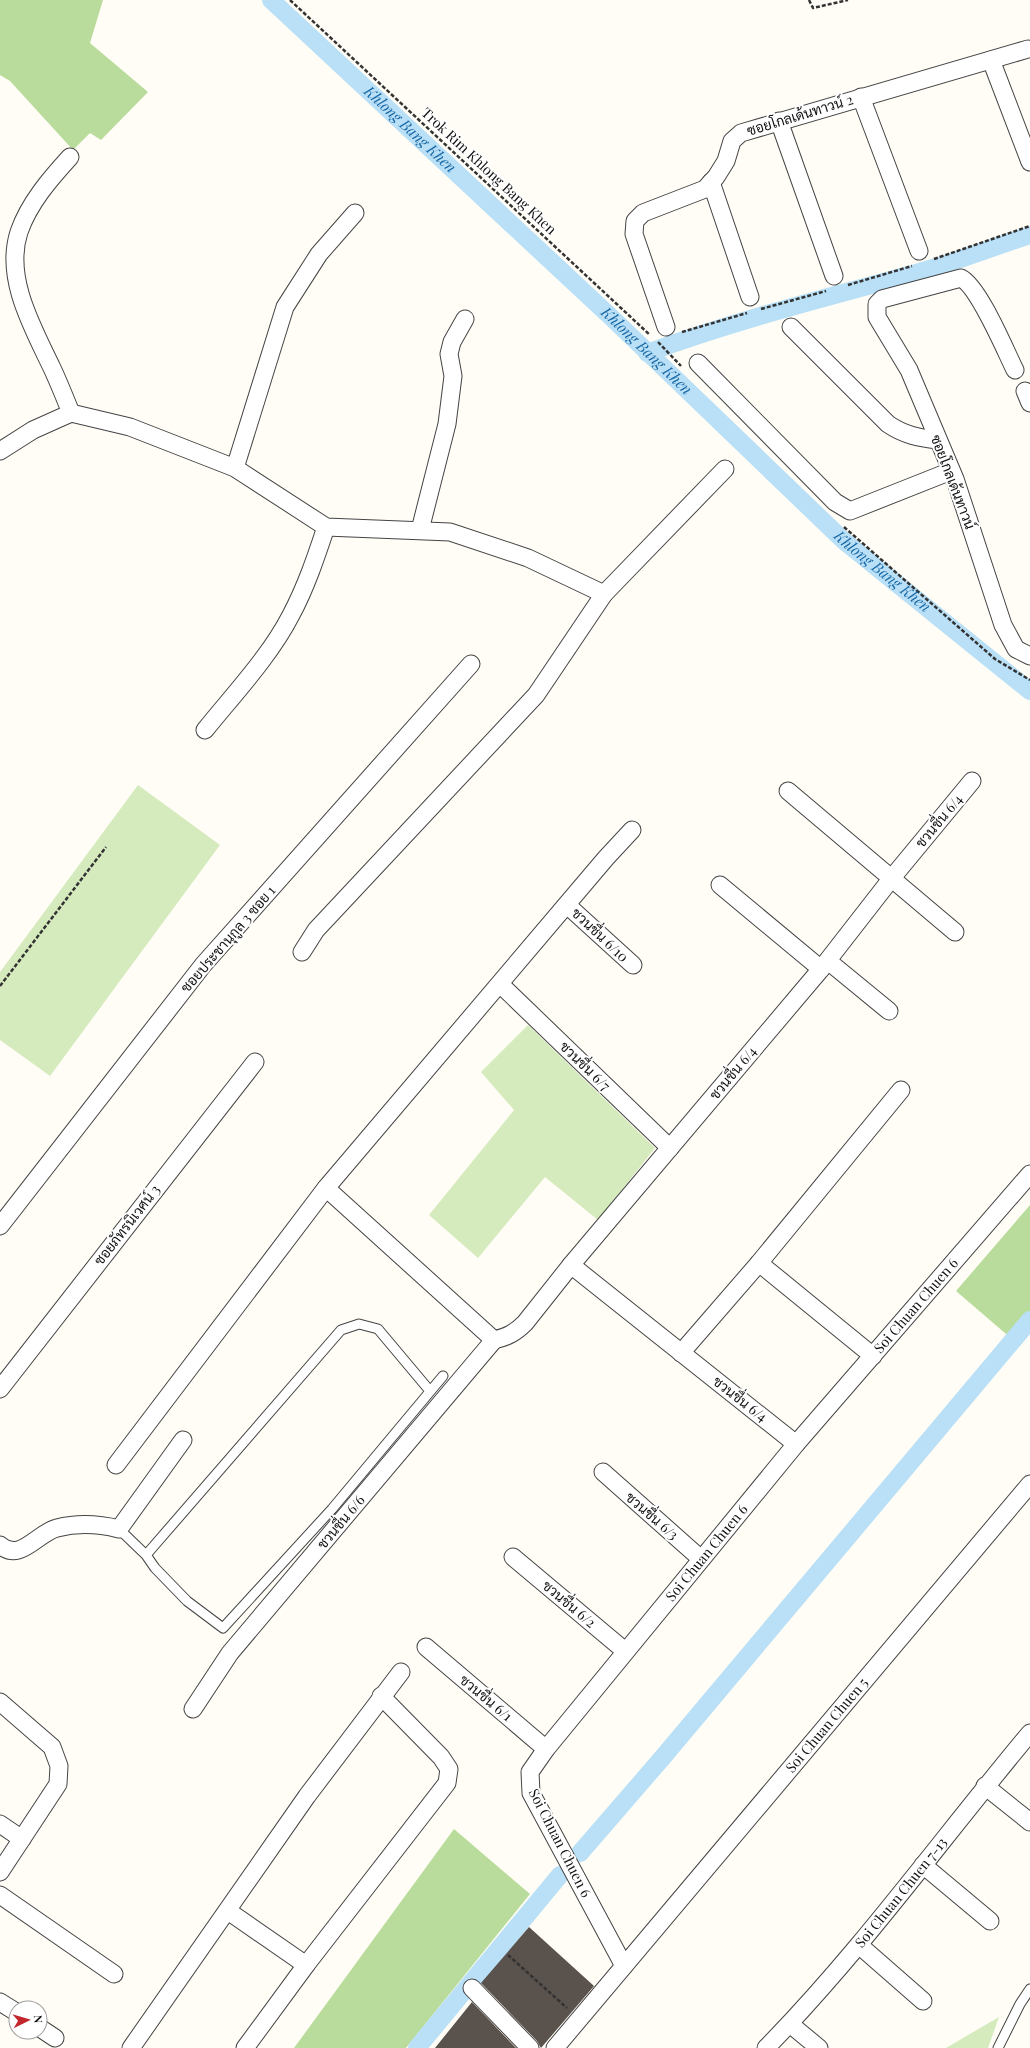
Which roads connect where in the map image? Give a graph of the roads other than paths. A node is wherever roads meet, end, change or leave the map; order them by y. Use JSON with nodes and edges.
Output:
{"nodes":[{"id":1,"x":1028,"y":50,"type":"dead end"},
{"id":2,"x":991,"y":60,"type":"junction"},
{"id":3,"x":861,"y":97,"type":"junction"},
{"id":4,"x":779,"y":121,"type":"junction"},
{"id":5,"x":70,"y":157,"type":"dead end"},
{"id":6,"x":1030,"y":162,"type":"edge"},
{"id":7,"x":711,"y":182,"type":"junction"},
{"id":8,"x":355,"y":213,"type":"dead end"},
{"id":9,"x":919,"y":251,"type":"dead end"},
{"id":10,"x":834,"y":276,"type":"dead end"},
{"id":11,"x":750,"y":297,"type":"dead end"},
{"id":12,"x":465,"y":319,"type":"dead end"},
{"id":13,"x":666,"y":326,"type":"dead end"},
{"id":14,"x":791,"y":327,"type":"dead end"},
{"id":15,"x":698,"y":363,"type":"dead end"},
{"id":16,"x":1015,"y":370,"type":"dead end"},
{"id":17,"x":71,"y":413,"type":"junction"},
{"id":18,"x":938,"y":440,"type":"junction"},
{"id":19,"x":0,"y":451,"type":"edge"},
{"id":20,"x":235,"y":468,"type":"junction"},
{"id":21,"x":725,"y":469,"type":"dead end"},
{"id":22,"x":951,"y":471,"type":"junction"},
{"id":23,"x":326,"y":527,"type":"junction"},
{"id":24,"x":420,"y":530,"type":"junction"},
{"id":25,"x":604,"y":594,"type":"junction"},
{"id":26,"x":1030,"y":656,"type":"edge"},
{"id":27,"x":471,"y":664,"type":"dead end"},
{"id":28,"x":205,"y":730,"type":"dead end"},
{"id":29,"x":972,"y":781,"type":"dead end"},
{"id":30,"x":788,"y":790,"type":"dead end"},
{"id":31,"x":632,"y":830,"type":"dead end"},
{"id":32,"x":891,"y":879,"type":"junction"},
{"id":33,"x":720,"y":885,"type":"dead end"},
{"id":34,"x":567,"y":905,"type":"junction"},
{"id":35,"x":955,"y":932,"type":"dead end"},
{"id":36,"x":302,"y":952,"type":"dead end"},
{"id":37,"x":633,"y":965,"type":"dead end"},
{"id":38,"x":824,"y":965,"type":"junction"},
{"id":39,"x":500,"y":984,"type":"junction"},
{"id":40,"x":889,"y":1011,"type":"dead end"},
{"id":41,"x":255,"y":1062,"type":"dead end"},
{"id":42,"x":901,"y":1090,"type":"dead end"},
{"id":43,"x":670,"y":1148,"type":"junction"},
{"id":44,"x":1030,"y":1174,"type":"edge"},
{"id":45,"x":326,"y":1188,"type":"junction"},
{"id":46,"x":0,"y":1226,"type":"edge"},
{"id":47,"x":759,"y":1263,"type":"junction"},
{"id":48,"x":571,"y":1264,"type":"junction"},
{"id":49,"x":494,"y":1340,"type":"junction"},
{"id":50,"x":681,"y":1353,"type":"junction"},
{"id":51,"x":873,"y":1356,"type":"junction"},
{"id":52,"x":443,"y":1376,"type":"dead end"},
{"id":53,"x":0,"y":1389,"type":"edge"},
{"id":54,"x":430,"y":1391,"type":"junction"},
{"id":55,"x":183,"y":1440,"type":"dead end"},
{"id":56,"x":796,"y":1444,"type":"junction"},
{"id":57,"x":116,"y":1465,"type":"dead end"},
{"id":58,"x":603,"y":1472,"type":"dead end"},
{"id":59,"x":1030,"y":1484,"type":"edge"},
{"id":60,"x":118,"y":1529,"type":"junction"},
{"id":61,"x":0,"y":1545,"type":"edge"},
{"id":62,"x":146,"y":1555,"type":"junction"},
{"id":63,"x":513,"y":1557,"type":"dead end"},
{"id":64,"x":701,"y":1559,"type":"junction"},
{"id":65,"x":426,"y":1647,"type":"dead end"},
{"id":66,"x":625,"y":1651,"type":"junction"},
{"id":67,"x":401,"y":1672,"type":"dead end"},
{"id":68,"x":381,"y":1696,"type":"junction"},
{"id":69,"x":0,"y":1702,"type":"edge"},
{"id":70,"x":193,"y":1709,"type":"dead end"},
{"id":71,"x":1030,"y":1733,"type":"edge"},
{"id":72,"x":546,"y":1749,"type":"junction"},
{"id":73,"x":985,"y":1786,"type":"junction"},
{"id":74,"x":1030,"y":1822,"type":"edge"},
{"id":75,"x":0,"y":1824,"type":"edge"},
{"id":76,"x":22,"y":1839,"type":"junction"},
{"id":77,"x":923,"y":1864,"type":"junction"},
{"id":78,"x":0,"y":1872,"type":"edge"},
{"id":79,"x":0,"y":1895,"type":"edge"},
{"id":80,"x":228,"y":1912,"type":"junction"},
{"id":81,"x":990,"y":1921,"type":"dead end"},
{"id":82,"x":859,"y":1945,"type":"junction"},
{"id":83,"x":306,"y":1965,"type":"junction"},
{"id":84,"x":624,"y":1966,"type":"junction"},
{"id":85,"x":114,"y":1974,"type":"dead end"},
{"id":86,"x":472,"y":1988,"type":"dead end"},
{"id":87,"x":1030,"y":1989,"type":"edge"},
{"id":88,"x":923,"y":2001,"type":"dead end"},
{"id":89,"x":790,"y":2024,"type":"junction"},
{"id":90,"x":48,"y":2033,"type":"edge"},
{"id":91,"x":55,"y":2038,"type":"dead end"},
{"id":92,"x":564,"y":2045,"type":"edge"},
{"id":93,"x":131,"y":2048,"type":"edge"},
{"id":94,"x":245,"y":2048,"type":"edge"},
{"id":95,"x":530,"y":2048,"type":"edge"},
{"id":96,"x":766,"y":2048,"type":"edge"},
{"id":97,"x":819,"y":2048,"type":"edge"},
{"id":98,"x":998,"y":2048,"type":"edge"}],
"edges":[{"from":1,"to":2,"type":"street","name":"ซอยโกลเด้นทาวน์ 2"},
{"from":2,"to":3,"type":"street","name":"ซอยโกลเด้นทาวน์ 2"},
{"from":2,"to":6,"type":"street"},
{"from":3,"to":4,"type":"street","name":"ซอยโกลเด้นทาวน์ 2"},
{"from":3,"to":9,"type":"street"},
{"from":4,"to":7,"type":"street","name":"ซอยโกลเด้นทาวน์ 2"},
{"from":4,"to":10,"type":"street"},
{"from":5,"to":17,"type":"street"},
{"from":7,"to":11,"type":"street"},
{"from":7,"to":13,"type":"street","name":"ซอยโกลเด้นทาวน์ 2"},
{"from":8,"to":20,"type":"street"},
{"from":12,"to":24,"type":"street"},
{"from":14,"to":18,"type":"street"},
{"from":15,"to":22,"type":"street"},
{"from":16,"to":18,"type":"street","name":"ซอยโกลเด้นทาวน์"},
{"from":17,"to":19,"type":"street"},
{"from":17,"to":20,"type":"street"},
{"from":18,"to":22,"type":"street","name":"ซอยโกลเด้นทาวน์"},
{"from":20,"to":23,"type":"street"},
{"from":21,"to":25,"type":"street"},
{"from":22,"to":26,"type":"street","name":"ซอยโกลเด้นทาวน์"},
{"from":23,"to":24,"type":"street"},
{"from":23,"to":28,"type":"street"},
{"from":24,"to":25,"type":"street"},
{"from":25,"to":36,"type":"street"},
{"from":27,"to":46,"type":"street","name":"ซอยประชานุกูล 3 ซอย 1"},
{"from":29,"to":32,"type":"street","name":"ชวนชื่น 6/4"},
{"from":30,"to":32,"type":"street"},
{"from":31,"to":34,"type":"street"},
{"from":32,"to":35,"type":"street"},
{"from":32,"to":38,"type":"street","name":"ชวนชื่น 6/4"},
{"from":33,"to":38,"type":"street"},
{"from":34,"to":37,"type":"street","name":"ชวนชื่น 6/10"},
{"from":34,"to":39,"type":"street"},
{"from":38,"to":40,"type":"street"},
{"from":38,"to":43,"type":"street","name":"ชวนชื่น 6/4"},
{"from":39,"to":43,"type":"street","name":"ชวนชื่น 6/7"},
{"from":39,"to":45,"type":"street"},
{"from":41,"to":53,"type":"street","name":"ซอยภัทรนิเวศน์ 3"},
{"from":42,"to":47,"type":"street"},
{"from":43,"to":48,"type":"street","name":"ชวนชื่น 6/4"},
{"from":44,"to":51,"type":"street","name":"Soi Chuan Chuen 6"},
{"from":45,"to":49,"type":"street"},
{"from":45,"to":57,"type":"street"},
{"from":47,"to":50,"type":"street"},
{"from":47,"to":51,"type":"street"},
{"from":48,"to":49,"type":"street","name":"ชวนชื่น 6/4"},
{"from":48,"to":50,"type":"street","name":"ชวนชื่น 6/4"},
{"from":49,"to":70,"type":"street","name":"ชวนชื่น 6/6"},
{"from":50,"to":56,"type":"street","name":"ชวนชื่น 6/4"},
{"from":51,"to":56,"type":"street","name":"Soi Chuan Chuen 6"},
{"from":52,"to":54,"type":"lane"},
{"from":54,"to":62,"type":"lane"},
{"from":54,"to":62,"type":"lane"},
{"from":55,"to":60,"type":"street"},
{"from":56,"to":64,"type":"street","name":"Soi Chuan Chuen 6"},
{"from":58,"to":64,"type":"street","name":"ชวนชื่น 6/3"},
{"from":59,"to":84,"type":"street","name":"Soi Chuan Chuen 5"},
{"from":60,"to":61,"type":"street"},
{"from":60,"to":62,"type":"lane"},
{"from":63,"to":66,"type":"street","name":"ชวนชื่น 6/2"},
{"from":64,"to":66,"type":"street","name":"Soi Chuan Chuen 6"},
{"from":65,"to":72,"type":"street","name":"ชวนชื่น 6/1"},
{"from":66,"to":72,"type":"street","name":"Soi Chuan Chuen 6"},
{"from":67,"to":68,"type":"street"},
{"from":68,"to":80,"type":"street"},
{"from":68,"to":83,"type":"street"},
{"from":69,"to":76,"type":"street"},
{"from":71,"to":73,"type":"street","name":"Soi Chuan Chuen 7-13"},
{"from":72,"to":84,"type":"street","name":"Soi Chuan Chuen 6"},
{"from":73,"to":74,"type":"street"},
{"from":73,"to":77,"type":"street","name":"Soi Chuan Chuen 7-13"},
{"from":75,"to":76,"type":"street"},
{"from":76,"to":78,"type":"street"},
{"from":77,"to":81,"type":"street"},
{"from":77,"to":82,"type":"street","name":"Soi Chuan Chuen 7-13"},
{"from":79,"to":85,"type":"street"},
{"from":80,"to":83,"type":"street"},
{"from":80,"to":93,"type":"street"},
{"from":82,"to":88,"type":"street"},
{"from":82,"to":89,"type":"street","name":"Soi Chuan Chuen 7-13"},
{"from":83,"to":94,"type":"street"},
{"from":84,"to":92,"type":"street","name":"Soi Chuan Chuen 5"},
{"from":86,"to":95,"type":"street"},
{"from":87,"to":98,"type":"lane"},
{"from":89,"to":96,"type":"street","name":"Soi Chuan Chuen 7-13"},
{"from":89,"to":97,"type":"street"},
{"from":90,"to":91,"type":"street"}]}
